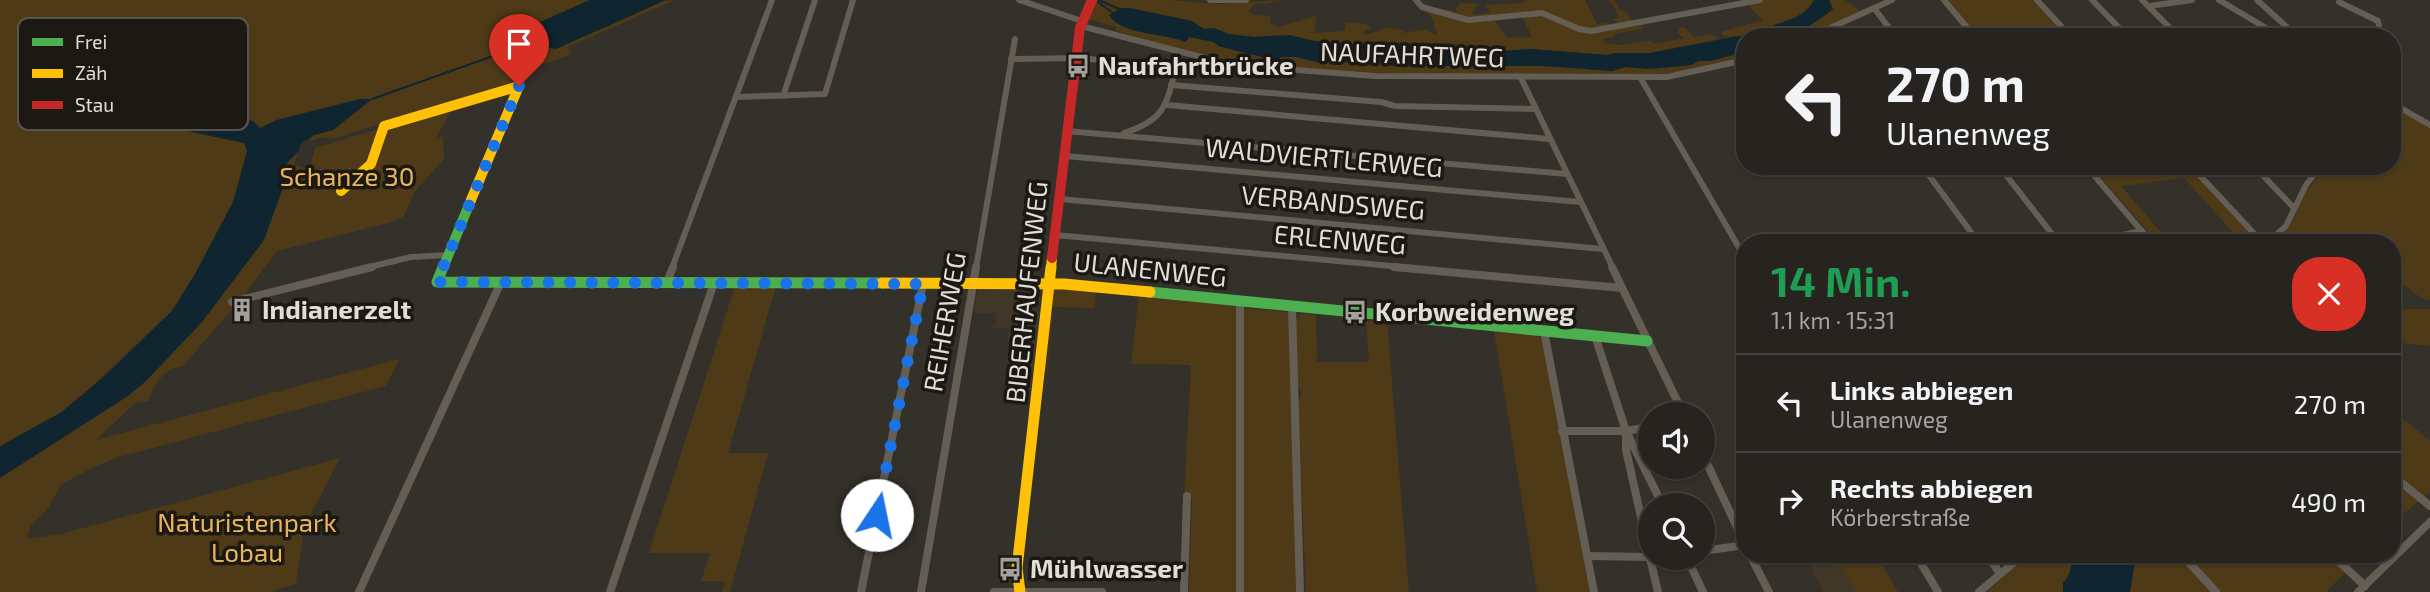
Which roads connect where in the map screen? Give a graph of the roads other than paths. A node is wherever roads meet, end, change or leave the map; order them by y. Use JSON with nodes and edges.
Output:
{"nodes":[{"id":1,"x":772,"y":0,"type":"edge"},
{"id":2,"x":815,"y":0,"type":"edge"},
{"id":3,"x":853,"y":0,"type":"edge"},
{"id":4,"x":1019,"y":0,"type":"edge"},
{"id":5,"x":1210,"y":0,"type":"edge"},
{"id":6,"x":1247,"y":0,"type":"edge"},
{"id":7,"x":1416,"y":0,"type":"edge"},
{"id":8,"x":1760,"y":0,"type":"edge"},
{"id":9,"x":1892,"y":0,"type":"edge"},
{"id":10,"x":1944,"y":0,"type":"edge"},
{"id":11,"x":2037,"y":0,"type":"edge"},
{"id":12,"x":2092,"y":0,"type":"edge"},
{"id":13,"x":2142,"y":0,"type":"edge"},
{"id":14,"x":2192,"y":0,"type":"edge"},
{"id":15,"x":2218,"y":0,"type":"edge"},
{"id":16,"x":2257,"y":0,"type":"edge"},
{"id":17,"x":1091,"y":2,"type":"edge"},
{"id":18,"x":2339,"y":2,"type":"dead end"},
{"id":19,"x":2149,"y":6,"type":"junction"},
{"id":20,"x":1874,"y":8,"type":"junction"},
{"id":21,"x":1081,"y":24,"type":"junction"},
{"id":22,"x":1836,"y":28,"type":"edge"},
{"id":23,"x":1889,"y":28,"type":"edge"},
{"id":24,"x":1967,"y":28,"type":"edge"},
{"id":25,"x":2063,"y":28,"type":"edge"},
{"id":26,"x":2118,"y":28,"type":"edge"},
{"id":27,"x":2170,"y":28,"type":"edge"},
{"id":28,"x":2266,"y":28,"type":"edge"},
{"id":29,"x":2288,"y":28,"type":"edge"},
{"id":30,"x":2379,"y":28,"type":"edge"},
{"id":31,"x":1015,"y":39,"type":"dead end"},
{"id":32,"x":1012,"y":59,"type":"junction"},
{"id":33,"x":1076,"y":59,"type":"junction"},
{"id":34,"x":1736,"y":62,"type":"edge"},
{"id":35,"x":1640,"y":77,"type":"junction"},
{"id":36,"x":1521,"y":78,"type":"junction"},
{"id":37,"x":1171,"y":85,"type":"junction"},
{"id":38,"x":783,"y":96,"type":"junction"},
{"id":39,"x":736,"y":97,"type":"junction"},
{"id":40,"x":1167,"y":105,"type":"junction"},
{"id":41,"x":2401,"y":108,"type":"edge"},
{"id":42,"x":1536,"y":109,"type":"junction"},
{"id":43,"x":2430,"y":125,"type":"edge"},
{"id":44,"x":1066,"y":131,"type":"junction"},
{"id":45,"x":1116,"y":135,"type":"junction"},
{"id":46,"x":1549,"y":139,"type":"junction"},
{"id":47,"x":1065,"y":156,"type":"junction"},
{"id":48,"x":1567,"y":174,"type":"junction"},
{"id":49,"x":1929,"y":175,"type":"edge"},
{"id":50,"x":2006,"y":175,"type":"edge"},
{"id":51,"x":2094,"y":175,"type":"edge"},
{"id":52,"x":2200,"y":175,"type":"edge"},
{"id":53,"x":2263,"y":175,"type":"edge"},
{"id":54,"x":2311,"y":175,"type":"edge"},
{"id":55,"x":341,"y":191,"type":"dead end"},
{"id":56,"x":1059,"y":199,"type":"junction"},
{"id":57,"x":1580,"y":202,"type":"junction"},
{"id":58,"x":2293,"y":207,"type":"junction"},
{"id":59,"x":2141,"y":231,"type":"junction"},
{"id":60,"x":1972,"y":234,"type":"edge"},
{"id":61,"x":2052,"y":234,"type":"edge"},
{"id":62,"x":2126,"y":234,"type":"edge"},
{"id":63,"x":2144,"y":234,"type":"edge"},
{"id":64,"x":2256,"y":234,"type":"edge"},
{"id":65,"x":2277,"y":234,"type":"edge"},
{"id":66,"x":1055,"y":235,"type":"junction"},
{"id":67,"x":1736,"y":242,"type":"edge"},
{"id":68,"x":1603,"y":249,"type":"junction"},
{"id":69,"x":449,"y":255,"type":"junction"},
{"id":70,"x":500,"y":282,"type":"junction"},
{"id":71,"x":667,"y":282,"type":"junction"},
{"id":72,"x":714,"y":283,"type":"junction"},
{"id":73,"x":923,"y":284,"type":"junction"},
{"id":74,"x":973,"y":284,"type":"junction"},
{"id":75,"x":1048,"y":284,"type":"junction"},
{"id":76,"x":1622,"y":288,"type":"junction"},
{"id":77,"x":232,"y":302,"type":"dead end"},
{"id":78,"x":1240,"y":302,"type":"junction"},
{"id":79,"x":1292,"y":307,"type":"junction"},
{"id":80,"x":1544,"y":331,"type":"junction"},
{"id":81,"x":1594,"y":336,"type":"junction"},
{"id":82,"x":1647,"y":341,"type":"junction"},
{"id":83,"x":1678,"y":402,"type":"edge"},
{"id":84,"x":1638,"y":429,"type":"edge"},
{"id":85,"x":1562,"y":430,"type":"junction"},
{"id":86,"x":1626,"y":431,"type":"junction"},
{"id":87,"x":1714,"y":479,"type":"edge"},
{"id":88,"x":2401,"y":482,"type":"edge"},
{"id":89,"x":1657,"y":493,"type":"edge"},
{"id":90,"x":1187,"y":496,"type":"dead end"},
{"id":91,"x":1638,"y":504,"type":"edge"},
{"id":92,"x":2430,"y":506,"type":"edge"},
{"id":93,"x":2430,"y":522,"type":"edge"},
{"id":94,"x":1736,"y":525,"type":"edge"},
{"id":95,"x":1736,"y":546,"type":"edge"},
{"id":96,"x":1715,"y":549,"type":"edge"},
{"id":97,"x":2401,"y":551,"type":"edge"},
{"id":98,"x":1587,"y":556,"type":"junction"},
{"id":99,"x":1638,"y":557,"type":"edge"},
{"id":100,"x":1754,"y":563,"type":"edge"},
{"id":101,"x":1921,"y":563,"type":"edge"},
{"id":102,"x":1993,"y":563,"type":"edge"},
{"id":103,"x":2013,"y":563,"type":"edge"},
{"id":104,"x":2189,"y":563,"type":"edge"},
{"id":105,"x":2339,"y":563,"type":"edge"},
{"id":106,"x":2388,"y":563,"type":"edge"},
{"id":107,"x":1653,"y":570,"type":"edge"},
{"id":108,"x":1693,"y":570,"type":"edge"},
{"id":109,"x":2000,"y":574,"type":"junction"},
{"id":110,"x":2362,"y":589,"type":"edge"},
{"id":111,"x":1019,"y":591,"type":"edge"},
{"id":112,"x":359,"y":592,"type":"edge"},
{"id":113,"x":610,"y":592,"type":"edge"},
{"id":114,"x":861,"y":592,"type":"edge"},
{"id":115,"x":921,"y":592,"type":"edge"},
{"id":116,"x":994,"y":592,"type":"edge"},
{"id":117,"x":1102,"y":592,"type":"edge"},
{"id":118,"x":1184,"y":592,"type":"edge"},
{"id":119,"x":1240,"y":592,"type":"edge"},
{"id":120,"x":1300,"y":592,"type":"edge"},
{"id":121,"x":1594,"y":592,"type":"edge"},
{"id":122,"x":1658,"y":592,"type":"edge"},
{"id":123,"x":1703,"y":592,"type":"edge"},
{"id":124,"x":1769,"y":592,"type":"edge"},
{"id":125,"x":1938,"y":592,"type":"edge"},
{"id":126,"x":1979,"y":592,"type":"edge"},
{"id":127,"x":2216,"y":592,"type":"edge"}],
"edges":[{"from":1,"to":39,"type":"street"},
{"from":2,"to":38,"type":"street"},
{"from":3,"to":38,"type":"street"},
{"from":4,"to":21,"type":"street","name":"NAUFAHRTWEG"},
{"from":5,"to":6,"type":"street"},
{"from":7,"to":8,"type":"street"},
{"from":9,"to":20,"type":"street"},
{"from":10,"to":24,"type":"street"},
{"from":11,"to":25,"type":"street"},
{"from":12,"to":26,"type":"street"},
{"from":13,"to":19,"type":"street"},
{"from":14,"to":19,"type":"street"},
{"from":15,"to":28,"type":"street"},
{"from":16,"to":29,"type":"street"},
{"from":17,"to":21,"type":"street","name":"BIBERHAUFENWEG"},
{"from":18,"to":30,"type":"street"},
{"from":19,"to":27,"type":"street"},
{"from":20,"to":22,"type":"street"},
{"from":20,"to":23,"type":"street"},
{"from":21,"to":33,"type":"street","name":"BIBERHAUFENWEG"},
{"from":21,"to":36,"type":"street","name":"NAUFAHRTWEG"},
{"from":31,"to":32,"type":"street","name":"REIHERWEG"},
{"from":32,"to":33,"type":"street"},
{"from":32,"to":74,"type":"street","name":"REIHERWEG"},
{"from":33,"to":37,"type":"street"},
{"from":33,"to":44,"type":"street","name":"BIBERHAUFENWEG"},
{"from":34,"to":35,"type":"street","name":"NAUFAHRTWEG"},
{"from":35,"to":36,"type":"street","name":"NAUFAHRTWEG"},
{"from":35,"to":67,"type":"street"},
{"from":36,"to":42,"type":"street"},
{"from":37,"to":40,"type":"street"},
{"from":37,"to":42,"type":"street"},
{"from":38,"to":39,"type":"street"},
{"from":39,"to":71,"type":"street"},
{"from":40,"to":45,"type":"street"},
{"from":40,"to":46,"type":"street"},
{"from":41,"to":43,"type":"street"},
{"from":42,"to":46,"type":"street"},
{"from":44,"to":45,"type":"street"},
{"from":44,"to":47,"type":"street","name":"BIBERHAUFENWEG"},
{"from":45,"to":48,"type":"street"},
{"from":46,"to":48,"type":"street"},
{"from":47,"to":56,"type":"street","name":"BIBERHAUFENWEG"},
{"from":47,"to":57,"type":"street","name":"WALDVIERTLERWEG"},
{"from":48,"to":57,"type":"street"},
{"from":49,"to":60,"type":"street"},
{"from":50,"to":61,"type":"street"},
{"from":51,"to":59,"type":"street"},
{"from":52,"to":64,"type":"street"},
{"from":53,"to":58,"type":"street"},
{"from":54,"to":58,"type":"street"},
{"from":55,"to":69,"type":"street"},
{"from":56,"to":66,"type":"street","name":"BIBERHAUFENWEG"},
{"from":56,"to":68,"type":"street","name":"VERBANDSWEG"},
{"from":57,"to":68,"type":"street"},
{"from":58,"to":65,"type":"street"},
{"from":59,"to":62,"type":"street"},
{"from":59,"to":63,"type":"street"},
{"from":66,"to":75,"type":"street","name":"BIBERHAUFENWEG"},
{"from":66,"to":76,"type":"street","name":"ERLENWEG"},
{"from":68,"to":76,"type":"street"},
{"from":69,"to":70,"type":"street","name":"ULANENWEG"},
{"from":69,"to":77,"type":"street"},
{"from":70,"to":71,"type":"street","name":"ULANENWEG"},
{"from":70,"to":112,"type":"street"},
{"from":71,"to":72,"type":"street","name":"ULANENWEG"},
{"from":72,"to":73,"type":"street","name":"ULANENWEG"},
{"from":72,"to":113,"type":"street"},
{"from":73,"to":74,"type":"street","name":"ULANENWEG"},
{"from":73,"to":114,"type":"street"},
{"from":74,"to":75,"type":"street","name":"ULANENWEG"},
{"from":74,"to":115,"type":"street","name":"REIHERWEG"},
{"from":75,"to":78,"type":"street","name":"ULANENWEG"},
{"from":75,"to":111,"type":"street","name":"BIBERHAUFENWEG"},
{"from":76,"to":82,"type":"street"},
{"from":78,"to":79,"type":"street","name":"ULANENWEG"},
{"from":78,"to":119,"type":"street"},
{"from":79,"to":80,"type":"street","name":"ULANENWEG"},
{"from":79,"to":120,"type":"street"},
{"from":80,"to":81,"type":"street","name":"ULANENWEG"},
{"from":80,"to":85,"type":"street"},
{"from":81,"to":82,"type":"street","name":"ULANENWEG"},
{"from":81,"to":86,"type":"street"},
{"from":82,"to":83,"type":"street"},
{"from":84,"to":86,"type":"street"},
{"from":85,"to":86,"type":"street"},
{"from":85,"to":98,"type":"street"},
{"from":86,"to":89,"type":"street"},
{"from":86,"to":91,"type":"street"},
{"from":87,"to":94,"type":"street"},
{"from":88,"to":92,"type":"street"},
{"from":90,"to":118,"type":"street"},
{"from":93,"to":97,"type":"street"},
{"from":95,"to":96,"type":"street"},
{"from":98,"to":99,"type":"street"},
{"from":98,"to":121,"type":"street"},
{"from":100,"to":124,"type":"street"},
{"from":101,"to":125,"type":"street"},
{"from":102,"to":109,"type":"street"},
{"from":103,"to":109,"type":"street"},
{"from":104,"to":127,"type":"street"},
{"from":105,"to":110,"type":"street"},
{"from":106,"to":110,"type":"street"},
{"from":107,"to":122,"type":"street"},
{"from":108,"to":123,"type":"street"},
{"from":109,"to":126,"type":"street"},
{"from":111,"to":116,"type":"street"},
{"from":111,"to":117,"type":"street"}]}
